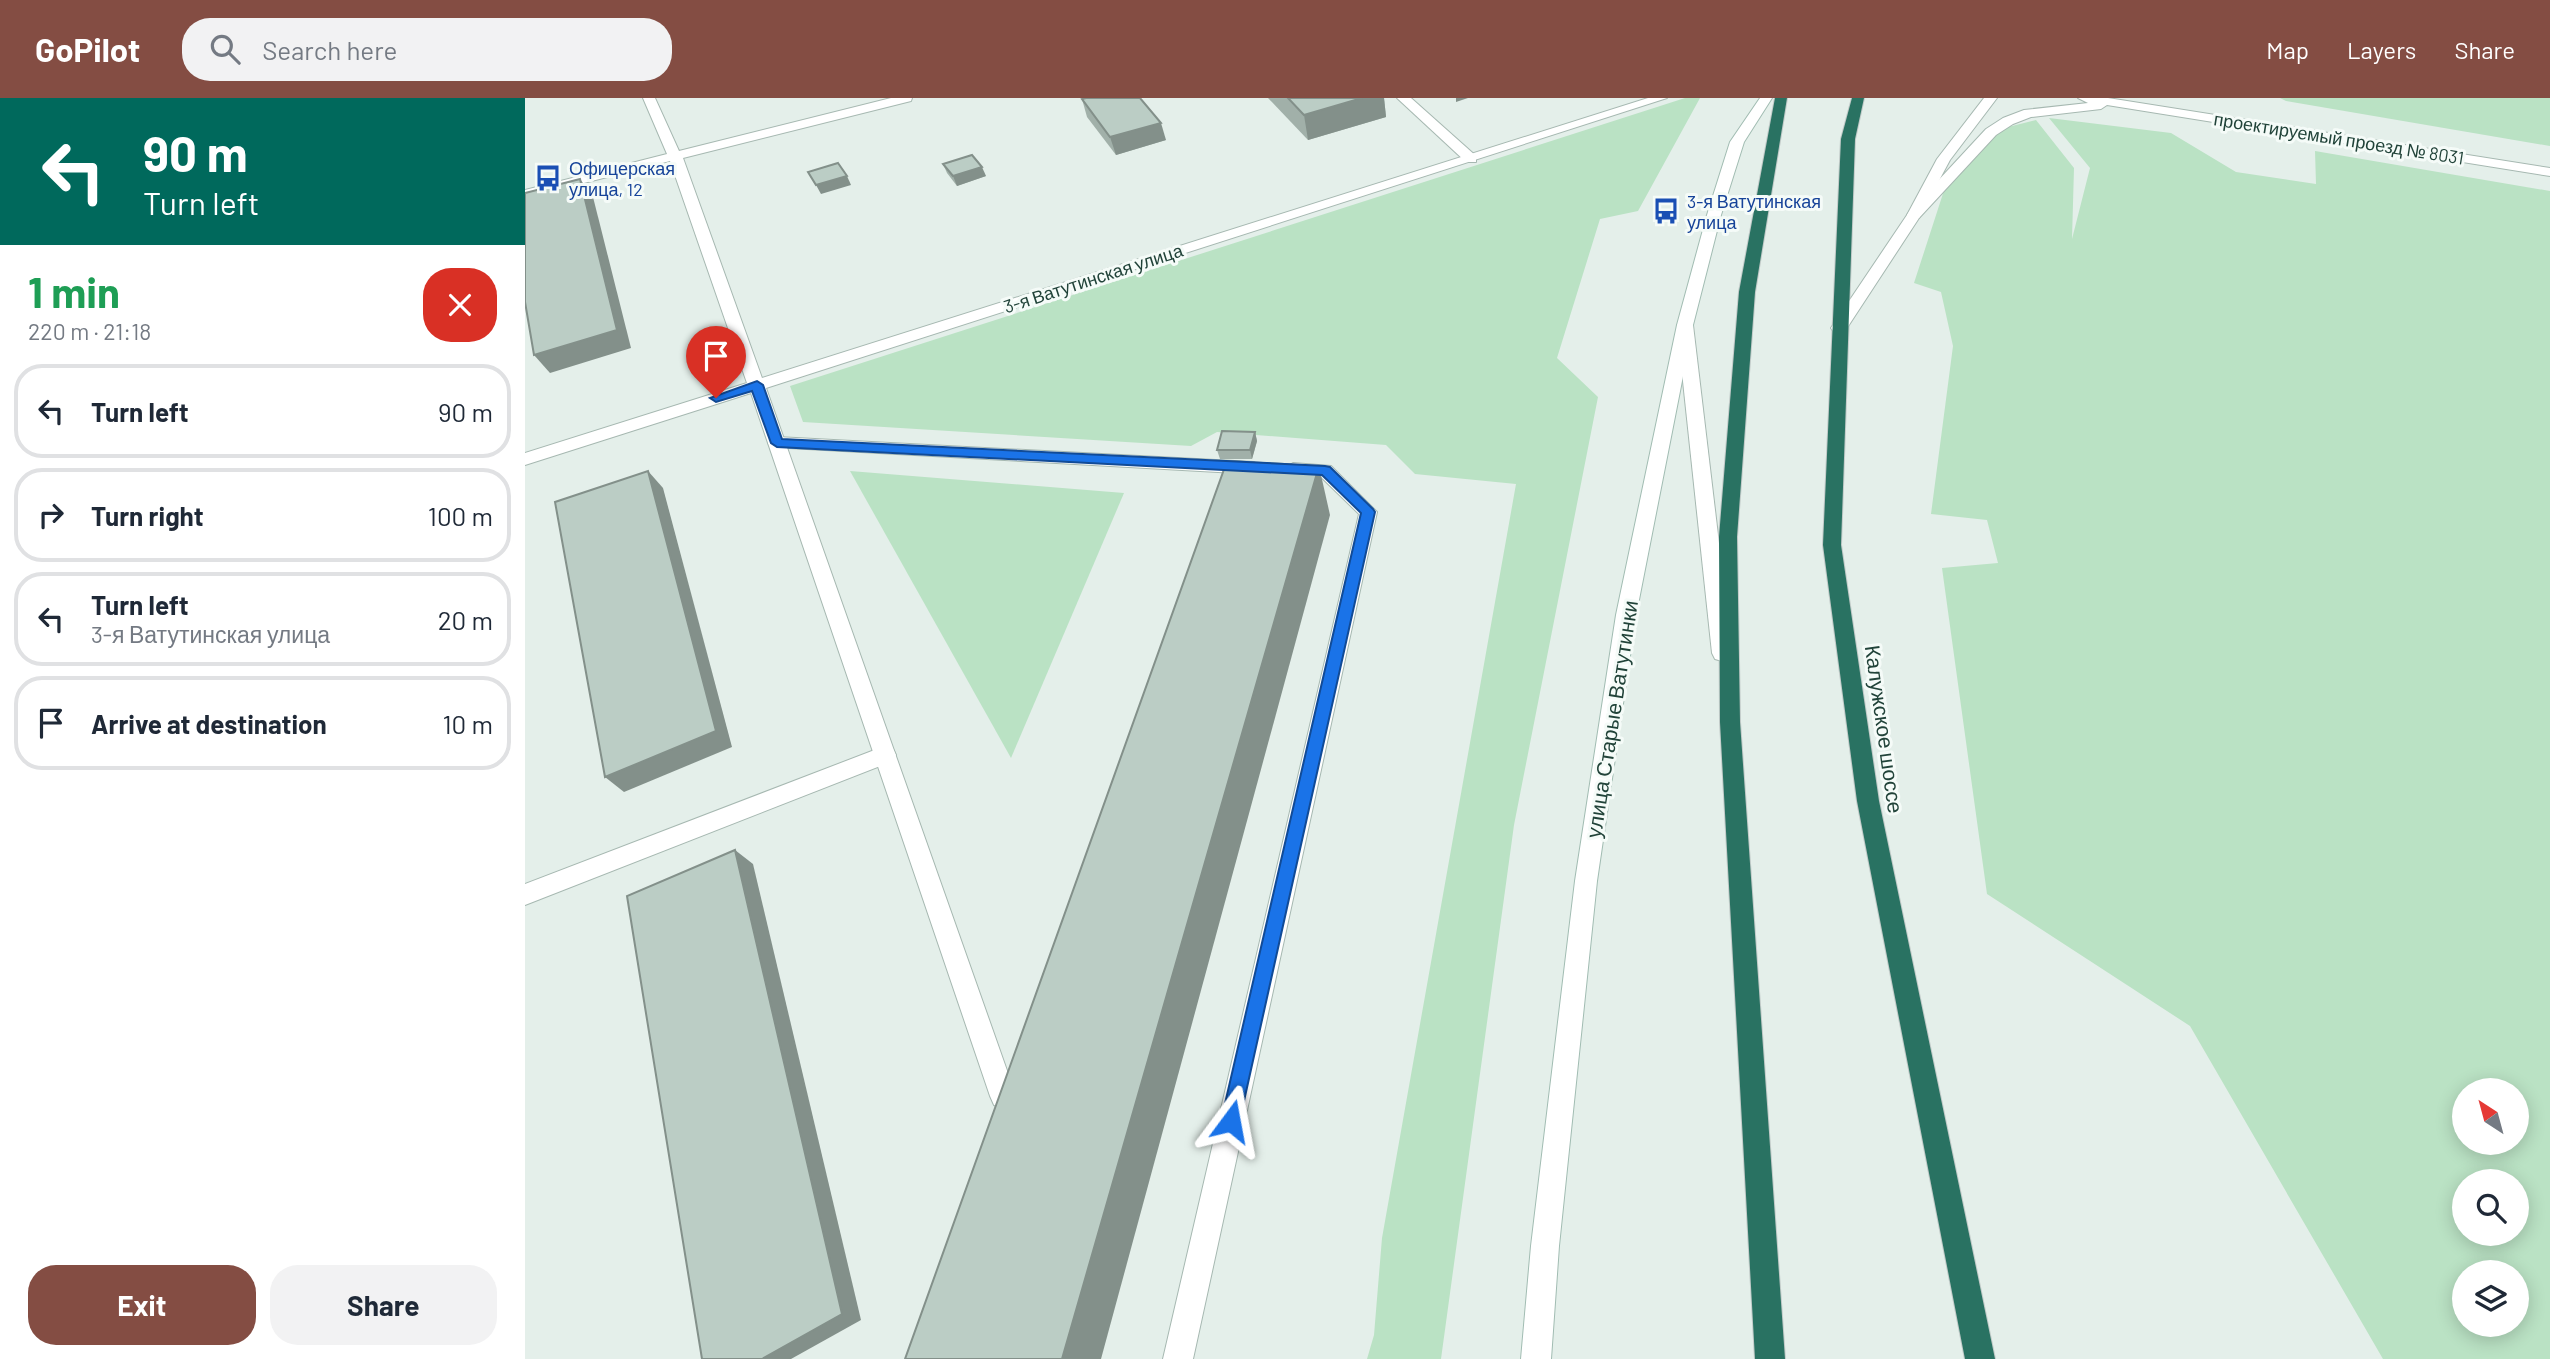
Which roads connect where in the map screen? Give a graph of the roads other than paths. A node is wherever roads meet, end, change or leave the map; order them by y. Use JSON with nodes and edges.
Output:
{"nodes":[{"id":1,"x":649,"y":98,"type":"edge"},
{"id":2,"x":906,"y":98,"type":"edge"},
{"id":3,"x":1402,"y":98,"type":"edge"},
{"id":4,"x":1661,"y":98,"type":"edge"},
{"id":5,"x":1766,"y":98,"type":"edge"},
{"id":6,"x":1781,"y":98,"type":"edge"},
{"id":7,"x":1858,"y":98,"type":"edge"},
{"id":8,"x":1990,"y":98,"type":"edge"},
{"id":9,"x":2084,"y":98,"type":"edge"},
{"id":10,"x":2128,"y":104,"type":"junction"},
{"id":11,"x":675,"y":156,"type":"junction"},
{"id":12,"x":1471,"y":159,"type":"junction"},
{"id":13,"x":2550,"y":172,"type":"edge"},
{"id":14,"x":525,"y":194,"type":"edge"},
{"id":15,"x":1914,"y":215,"type":"junction"},
{"id":16,"x":1685,"y":325,"type":"junction"},
{"id":17,"x":1839,"y":328,"type":"junction"},
{"id":18,"x":757,"y":385,"type":"junction"},
{"id":19,"x":777,"y":443,"type":"junction"},
{"id":20,"x":525,"y":459,"type":"edge"},
{"id":21,"x":1231,"y":467,"type":"junction"},
{"id":22,"x":1221,"y":493,"type":"edge"},
{"id":23,"x":1730,"y":722,"type":"junction"},
{"id":24,"x":885,"y":755,"type":"junction"},
{"id":25,"x":525,"y":895,"type":"edge"},
{"id":26,"x":1017,"y":1057,"type":"edge"},
{"id":27,"x":1003,"y":1096,"type":"junction"},
{"id":28,"x":994,"y":1121,"type":"edge"},
{"id":29,"x":1178,"y":1359,"type":"edge"},
{"id":30,"x":1536,"y":1359,"type":"edge"},
{"id":31,"x":1770,"y":1359,"type":"edge"},
{"id":32,"x":1980,"y":1359,"type":"edge"}],
"edges":[{"from":1,"to":11,"type":"street"},
{"from":2,"to":11,"type":"street"},
{"from":3,"to":12,"type":"street"},
{"from":4,"to":12,"type":"street","name":"3-я Ватутинская улица"},
{"from":5,"to":16,"type":"street","name":"улица Старые Ватутинки"},
{"from":6,"to":23,"type":"highway"},
{"from":7,"to":17,"type":"highway","name":"Калужское шоссе"},
{"from":8,"to":15,"type":"street"},
{"from":9,"to":10,"type":"street","name":"проектируемый проезд № 8031"},
{"from":10,"to":13,"type":"street","name":"проектируемый проезд № 8031"},
{"from":10,"to":15,"type":"street","name":"проектируемый проезд № 8031"},
{"from":11,"to":14,"type":"street"},
{"from":11,"to":18,"type":"street"},
{"from":12,"to":18,"type":"street","name":"3-я Ватутинская улица"},
{"from":15,"to":17,"type":"street"},
{"from":16,"to":23,"type":"street"},
{"from":16,"to":30,"type":"street","name":"улица Старые Ватутинки"},
{"from":17,"to":32,"type":"highway","name":"Калужское шоссе"},
{"from":18,"to":19,"type":"street"},
{"from":18,"to":20,"type":"street","name":"3-я Ватутинская улица"},
{"from":19,"to":21,"type":"street"},
{"from":19,"to":24,"type":"street"},
{"from":21,"to":22,"type":"street"},
{"from":21,"to":29,"type":"street"},
{"from":23,"to":31,"type":"highway"},
{"from":24,"to":25,"type":"street"},
{"from":24,"to":27,"type":"street"},
{"from":26,"to":27,"type":"street"},
{"from":27,"to":28,"type":"street"}]}
